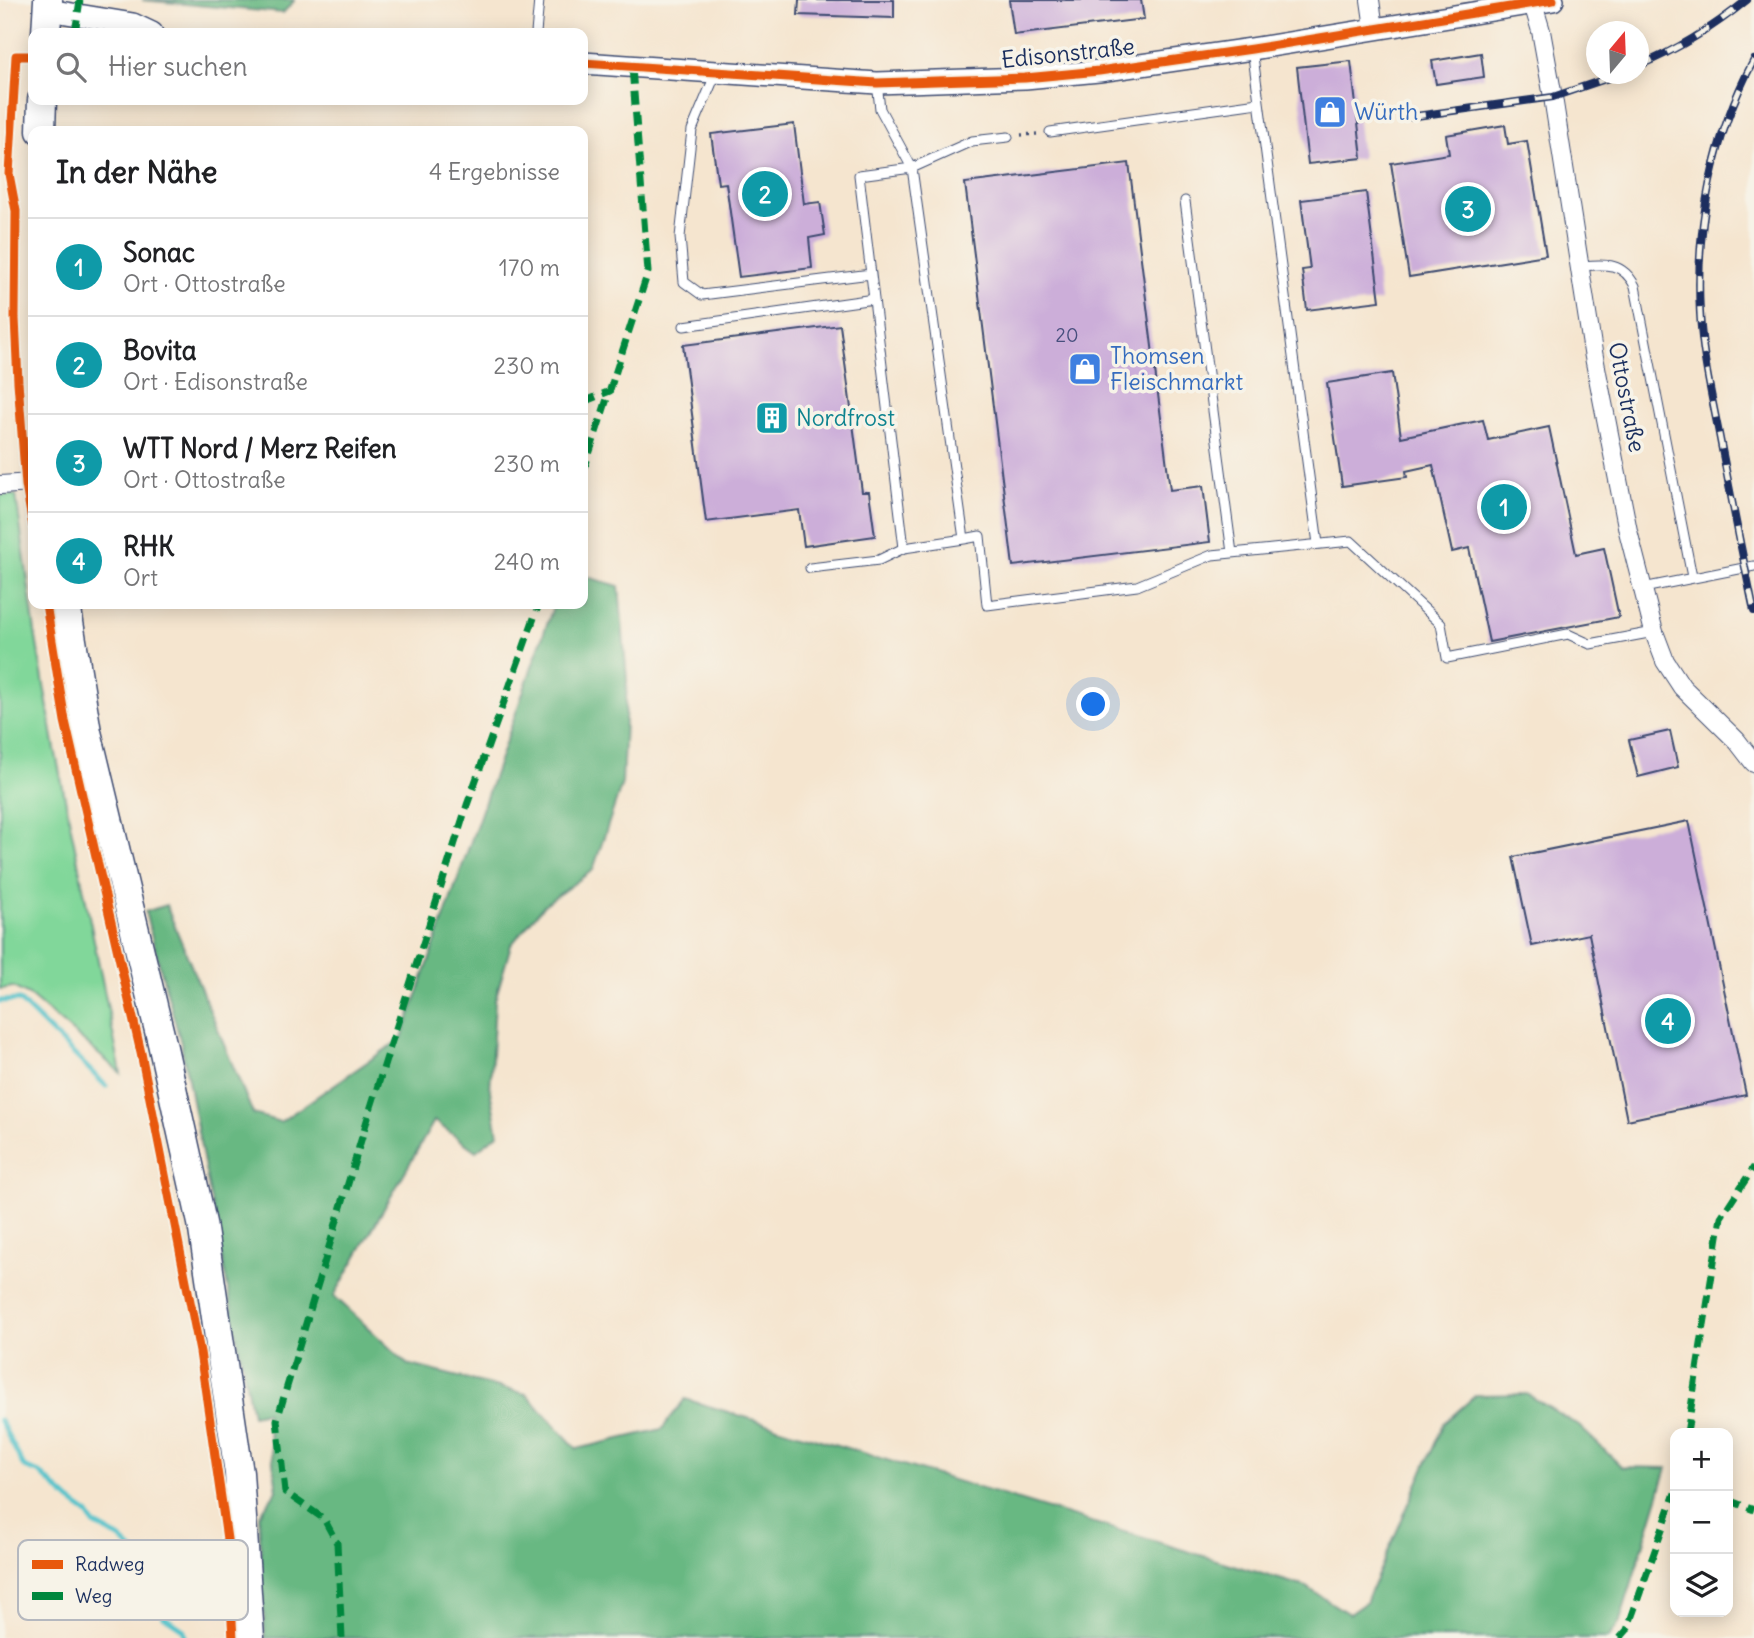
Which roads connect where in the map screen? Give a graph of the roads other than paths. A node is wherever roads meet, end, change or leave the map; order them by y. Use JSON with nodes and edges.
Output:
{"nodes":[{"id":1,"x":96,"y":0,"type":"edge"},
{"id":2,"x":539,"y":0,"type":"edge"},
{"id":3,"x":1370,"y":0,"type":"edge"},
{"id":4,"x":1539,"y":1,"type":"edge"},
{"id":5,"x":48,"y":14,"type":"edge"},
{"id":6,"x":130,"y":28,"type":"edge"},
{"id":7,"x":143,"y":28,"type":"edge"},
{"id":8,"x":536,"y":28,"type":"edge"},
{"id":9,"x":1374,"y":28,"type":"junction"},
{"id":10,"x":1252,"y":49,"type":"junction"},
{"id":11,"x":588,"y":63,"type":"edge"},
{"id":12,"x":716,"y":73,"type":"junction"},
{"id":13,"x":877,"y":83,"type":"junction"},
{"id":14,"x":1258,"y":103,"type":"junction"},
{"id":15,"x":53,"y":105,"type":"edge"},
{"id":16,"x":41,"y":119,"type":"edge"},
{"id":17,"x":1050,"y":132,"type":"road end"},
{"id":18,"x":1008,"y":137,"type":"road end"},
{"id":19,"x":912,"y":168,"type":"junction"},
{"id":20,"x":1185,"y":201,"type":"dead end"},
{"id":21,"x":1580,"y":266,"type":"junction"},
{"id":22,"x":871,"y":274,"type":"junction"},
{"id":23,"x":874,"y":299,"type":"junction"},
{"id":24,"x":684,"y":326,"type":"dead end"},
{"id":25,"x":28,"y":484,"type":"edge"},
{"id":26,"x":0,"y":485,"type":"edge"},
{"id":27,"x":964,"y":538,"type":"junction"},
{"id":28,"x":1318,"y":544,"type":"junction"},
{"id":29,"x":904,"y":548,"type":"junction"},
{"id":30,"x":1232,"y":553,"type":"junction"},
{"id":31,"x":1754,"y":566,"type":"edge"},
{"id":32,"x":810,"y":568,"type":"dead end"},
{"id":33,"x":1692,"y":577,"type":"junction"},
{"id":34,"x":1643,"y":588,"type":"junction"},
{"id":35,"x":67,"y":609,"type":"edge"},
{"id":36,"x":1654,"y":632,"type":"junction"},
{"id":37,"x":1754,"y":763,"type":"edge"},
{"id":38,"x":243,"y":1540,"type":"edge"},
{"id":39,"x":248,"y":1608,"type":"edge"},
{"id":40,"x":250,"y":1638,"type":"edge"}],
"edges":[{"from":1,"to":7,"type":"street"},
{"from":2,"to":8,"type":"lane"},
{"from":3,"to":9,"type":"street"},
{"from":4,"to":9,"type":"street","name":"Edisonstraße"},
{"from":4,"to":21,"type":"street","name":"Ottostraße"},
{"from":5,"to":6,"type":"street"},
{"from":9,"to":10,"type":"street","name":"Edisonstraße"},
{"from":10,"to":13,"type":"street","name":"Edisonstraße"},
{"from":10,"to":14,"type":"lane"},
{"from":11,"to":12,"type":"street","name":"Edisonstraße"},
{"from":12,"to":13,"type":"street","name":"Edisonstraße"},
{"from":12,"to":22,"type":"lane"},
{"from":13,"to":19,"type":"lane"},
{"from":14,"to":17,"type":"lane"},
{"from":14,"to":28,"type":"lane"},
{"from":15,"to":16,"type":"street"},
{"from":18,"to":19,"type":"lane"},
{"from":19,"to":22,"type":"lane"},
{"from":19,"to":27,"type":"lane"},
{"from":20,"to":30,"type":"lane"},
{"from":21,"to":33,"type":"lane"},
{"from":21,"to":34,"type":"street","name":"Ottostraße"},
{"from":22,"to":23,"type":"lane"},
{"from":23,"to":24,"type":"lane"},
{"from":23,"to":29,"type":"lane"},
{"from":25,"to":26,"type":"street"},
{"from":27,"to":29,"type":"lane"},
{"from":27,"to":30,"type":"lane"},
{"from":28,"to":30,"type":"lane"},
{"from":28,"to":36,"type":"lane"},
{"from":29,"to":32,"type":"lane"},
{"from":31,"to":33,"type":"lane"},
{"from":33,"to":34,"type":"lane"},
{"from":34,"to":36,"type":"street","name":"Ottostraße"},
{"from":35,"to":38,"type":"main road"},
{"from":36,"to":37,"type":"street","name":"Ottostraße"},
{"from":39,"to":40,"type":"main road"}]}
